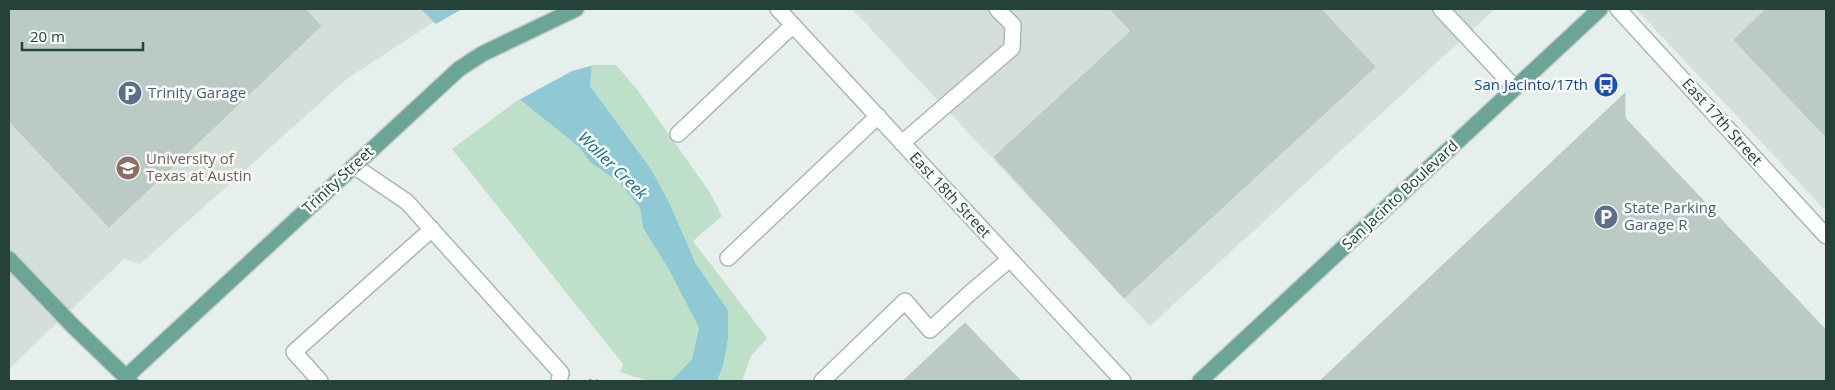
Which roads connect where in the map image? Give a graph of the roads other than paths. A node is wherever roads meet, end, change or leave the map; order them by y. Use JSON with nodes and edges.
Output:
{"nodes":[{"id":1,"x":778,"y":9,"type":"edge"},
{"id":2,"x":997,"y":9,"type":"edge"},
{"id":3,"x":1441,"y":9,"type":"edge"},
{"id":4,"x":1600,"y":9,"type":"edge"},
{"id":5,"x":1618,"y":9,"type":"edge"},
{"id":6,"x":574,"y":10,"type":"edge"},
{"id":7,"x":793,"y":25,"type":"junction"},
{"id":8,"x":1515,"y":88,"type":"junction"},
{"id":9,"x":878,"y":116,"type":"junction"},
{"id":10,"x":678,"y":134,"type":"dead end"},
{"id":11,"x":902,"y":143,"type":"junction"},
{"id":12,"x":354,"y":166,"type":"junction"},
{"id":13,"x":432,"y":229,"type":"junction"},
{"id":14,"x":1826,"y":236,"type":"edge"},
{"id":15,"x":728,"y":258,"type":"dead end"},
{"id":16,"x":9,"y":259,"type":"edge"},
{"id":17,"x":1010,"y":259,"type":"junction"},
{"id":18,"x":126,"y":380,"type":"edge"},
{"id":19,"x":320,"y":381,"type":"edge"},
{"id":20,"x":559,"y":381,"type":"edge"},
{"id":21,"x":822,"y":381,"type":"edge"},
{"id":22,"x":1123,"y":381,"type":"edge"},
{"id":23,"x":1200,"y":381,"type":"edge"}],
"edges":[{"from":1,"to":7,"type":"street","name":"East 18th Street"},
{"from":2,"to":11,"type":"street"},
{"from":3,"to":8,"type":"street"},
{"from":4,"to":8,"type":"main road","name":"San Jacinto Boulevard"},
{"from":5,"to":14,"type":"street","name":"East 17th Street"},
{"from":6,"to":12,"type":"main road","name":"Trinity Street"},
{"from":7,"to":9,"type":"street","name":"East 18th Street"},
{"from":7,"to":10,"type":"street"},
{"from":8,"to":23,"type":"main road","name":"San Jacinto Boulevard"},
{"from":9,"to":11,"type":"street","name":"East 18th Street"},
{"from":9,"to":15,"type":"street"},
{"from":11,"to":17,"type":"street","name":"East 18th Street"},
{"from":12,"to":13,"type":"street"},
{"from":12,"to":18,"type":"main road","name":"Trinity Street"},
{"from":13,"to":19,"type":"street"},
{"from":13,"to":20,"type":"street"},
{"from":16,"to":18,"type":"main road"},
{"from":17,"to":21,"type":"street"},
{"from":17,"to":22,"type":"street","name":"East 18th Street"}]}
